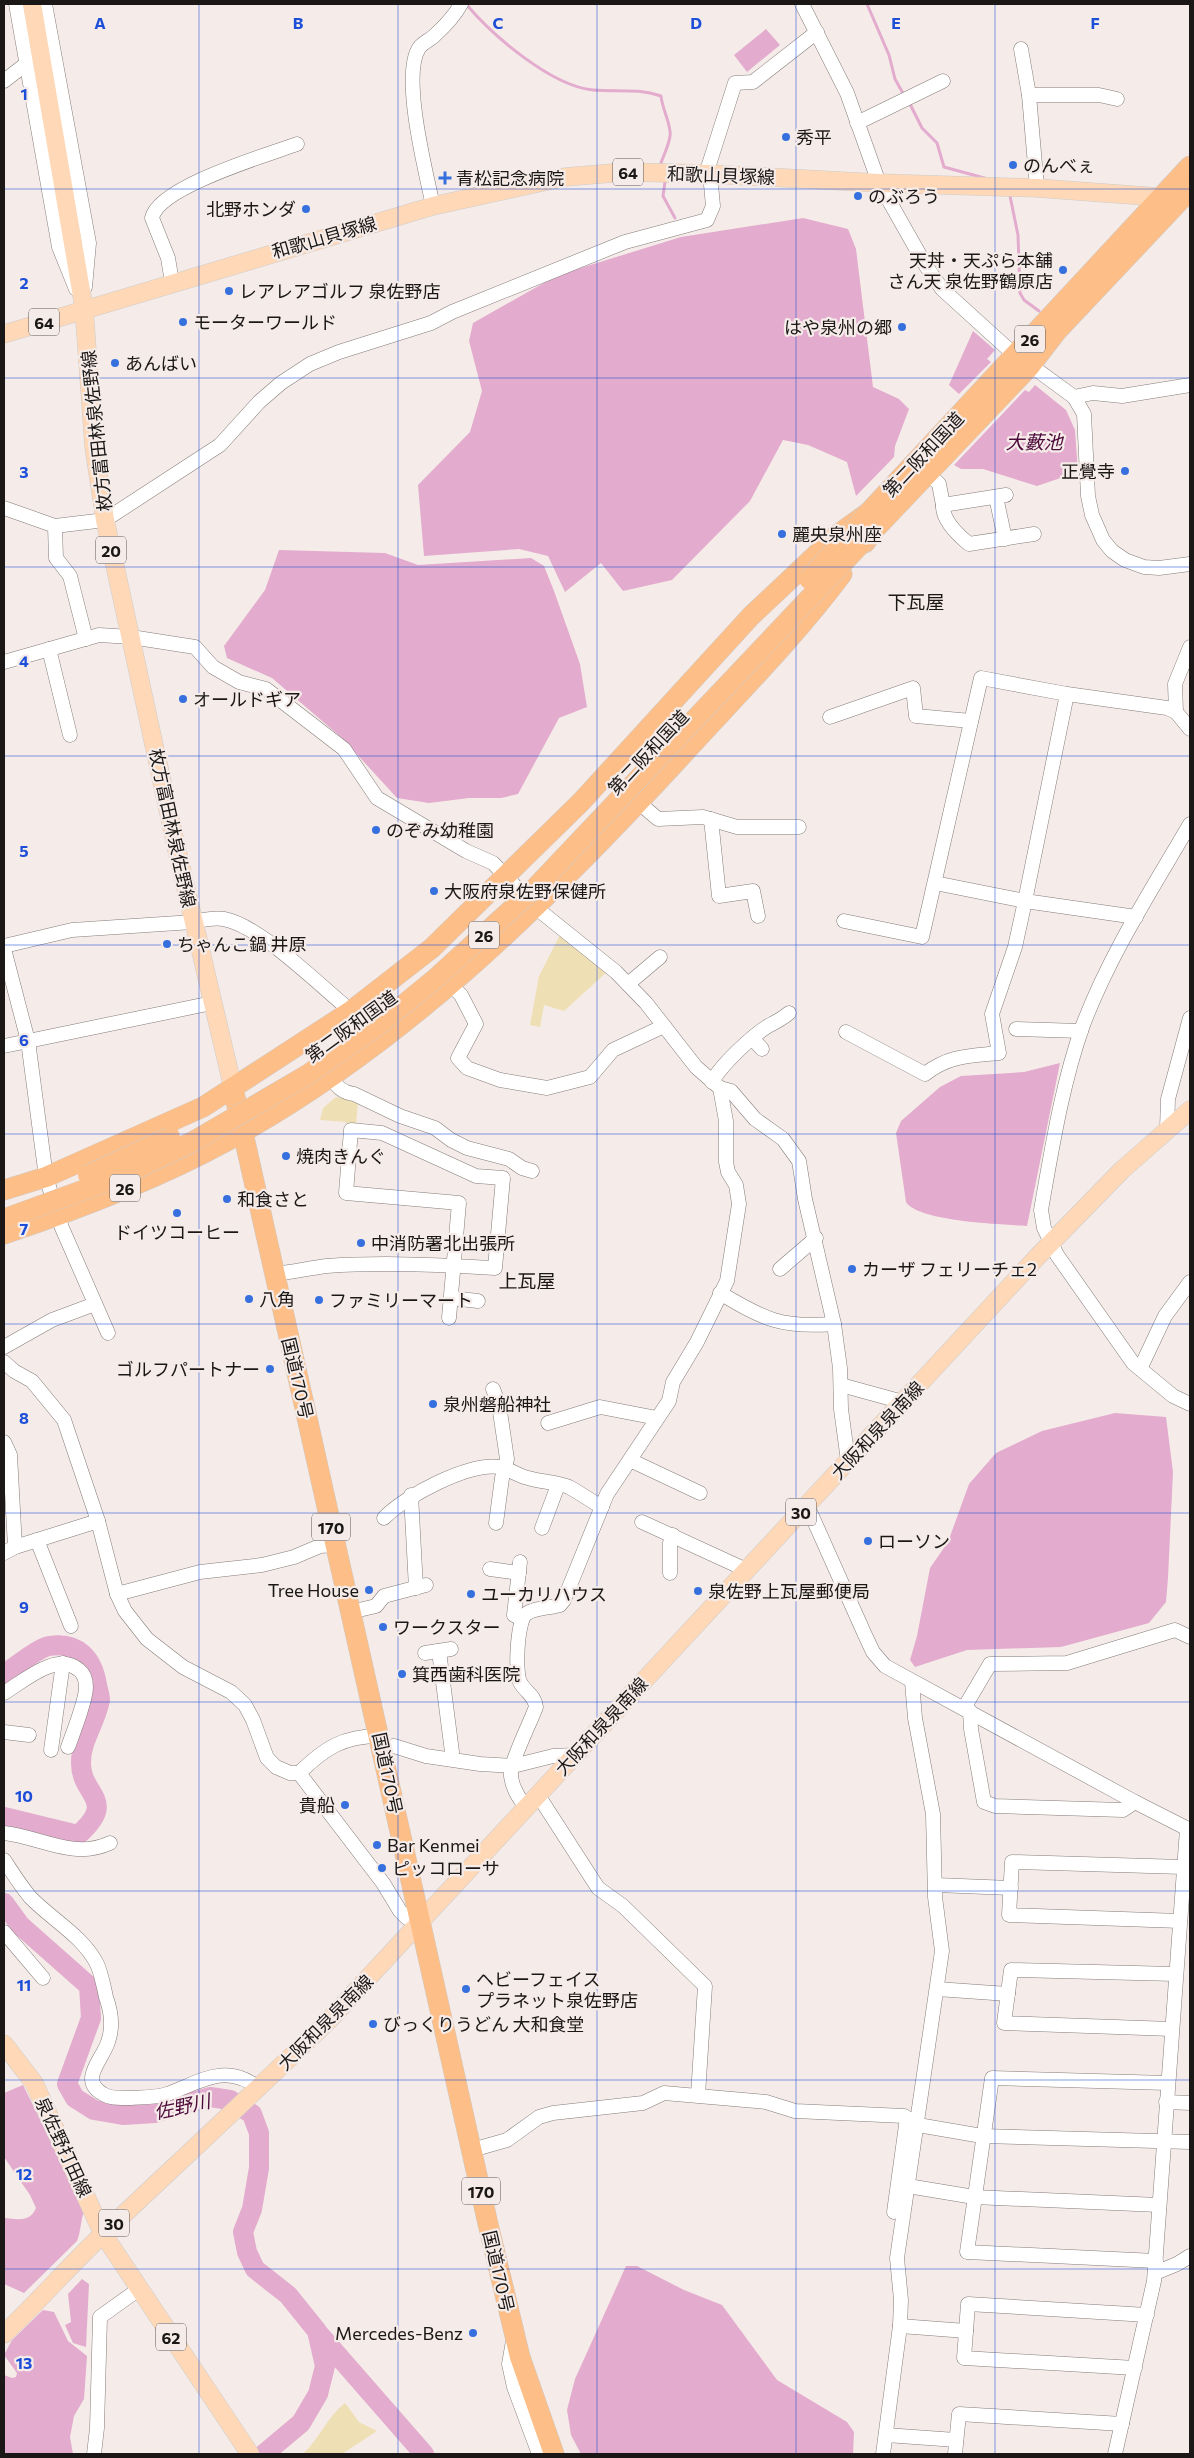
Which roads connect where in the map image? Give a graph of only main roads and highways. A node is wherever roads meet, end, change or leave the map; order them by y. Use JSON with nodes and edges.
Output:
{"nodes":[{"id":1,"x":32,"y":4,"type":"edge"},
{"id":2,"x":1190,"y":166,"type":"edge"},
{"id":3,"x":1188,"y":196,"type":"edge"},
{"id":4,"x":1161,"y":197,"type":"junction"},
{"id":5,"x":84,"y":308,"type":"junction"},
{"id":6,"x":4,"y":334,"type":"edge"},
{"id":7,"x":1023,"y":360,"type":"junction"},
{"id":8,"x":872,"y":521,"type":"junction"},
{"id":9,"x":233,"y":1088,"type":"junction"},
{"id":10,"x":1190,"y":1110,"type":"edge"},
{"id":11,"x":242,"y":1132,"type":"junction"},
{"id":12,"x":4,"y":1190,"type":"edge"},
{"id":13,"x":4,"y":1206,"type":"edge"},
{"id":14,"x":4,"y":1219,"type":"edge"},
{"id":15,"x":4,"y":1234,"type":"edge"},
{"id":16,"x":421,"y":1923,"type":"junction"},
{"id":17,"x":4,"y":2044,"type":"edge"},
{"id":18,"x":103,"y":2234,"type":"junction"},
{"id":19,"x":4,"y":2334,"type":"edge"},
{"id":20,"x":245,"y":2447,"type":"edge"},
{"id":21,"x":554,"y":2454,"type":"edge"}],
"edges":[{"from":1,"to":5,"type":"main road","name":"枚方富田林泉佐野線","number":"20"},
{"from":2,"to":4,"type":"highway","name":"第二阪和国道","number":"26"},
{"from":3,"to":4,"type":"main road","name":"和歌山貝塚線","number":"64"},
{"from":3,"to":7,"type":"highway","name":"第二阪和国道","number":"26"},
{"from":4,"to":5,"type":"main road","name":"和歌山貝塚線","number":"64"},
{"from":4,"to":7,"type":"highway","name":"第二阪和国道","number":"26"},
{"from":5,"to":6,"type":"main road","name":"和歌山貝塚線","number":"64"},
{"from":5,"to":9,"type":"main road","name":"枚方富田林泉佐野線","number":"20"},
{"from":7,"to":8,"type":"highway","name":"第二阪和国道","number":"26"},
{"from":7,"to":8,"type":"highway","name":"第二阪和国道","number":"26"},
{"from":8,"to":9,"type":"highway","number":"26"},
{"from":8,"to":11,"type":"highway","number":"26"},
{"from":8,"to":13,"type":"highway","name":"第二阪和国道","number":"26","bridge":true},
{"from":8,"to":14,"type":"highway","name":"第二阪和国道","number":"26","bridge":true},
{"from":9,"to":11,"type":"highway","name":"国道170号","number":"170"},
{"from":9,"to":12,"type":"highway","number":"26"},
{"from":10,"to":16,"type":"main road","name":"大阪和泉泉南線","number":"30"},
{"from":11,"to":15,"type":"highway","number":"26"},
{"from":11,"to":16,"type":"highway","name":"国道170号","number":"170"},
{"from":16,"to":18,"type":"main road","name":"大阪和泉泉南線","number":"30"},
{"from":16,"to":21,"type":"highway","name":"国道170号","number":"170"},
{"from":17,"to":18,"type":"main road","name":"泉佐野打田線","number":"62"},
{"from":18,"to":19,"type":"main road","name":"大阪和泉泉南線","number":"30"},
{"from":18,"to":20,"type":"main road","name":"泉佐野打田線","number":"62"}]}
